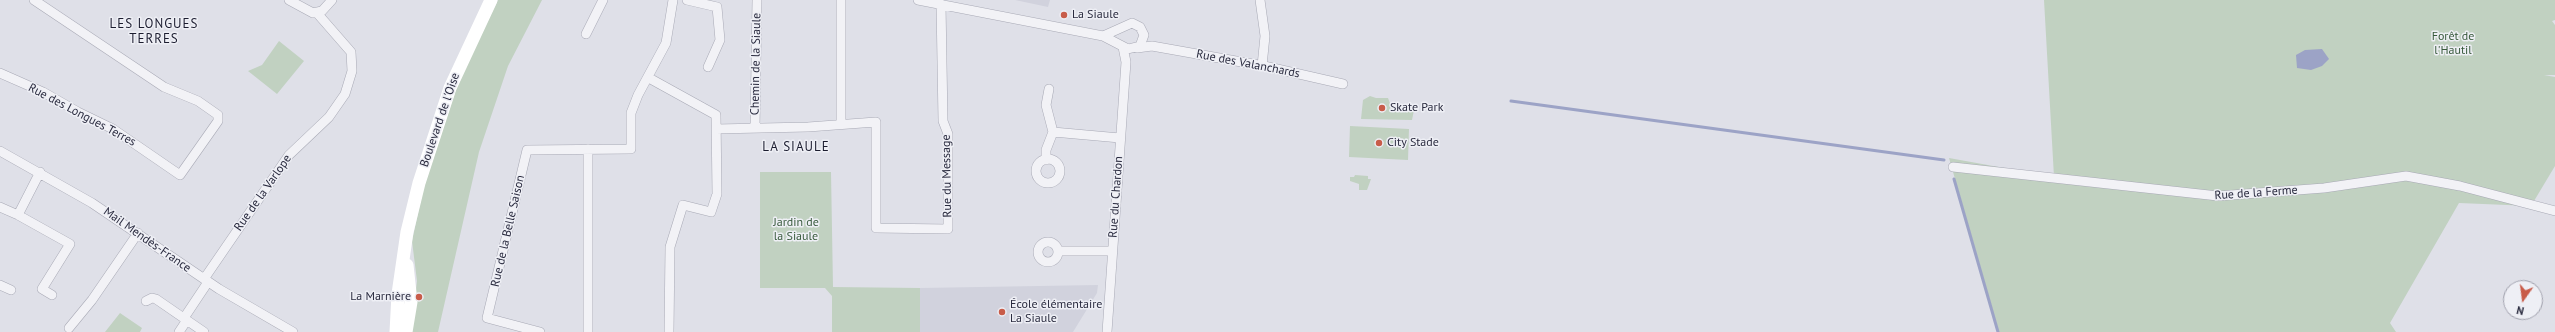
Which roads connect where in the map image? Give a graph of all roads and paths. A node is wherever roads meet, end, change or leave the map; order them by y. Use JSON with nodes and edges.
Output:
{"nodes":[{"id":1,"x":34,"y":0,"type":"edge"},
{"id":2,"x":289,"y":0,"type":"edge"},
{"id":3,"x":332,"y":0,"type":"edge"},
{"id":4,"x":491,"y":0,"type":"edge"},
{"id":5,"x":603,"y":0,"type":"edge"},
{"id":6,"x":673,"y":0,"type":"edge"},
{"id":7,"x":687,"y":0,"type":"edge"},
{"id":8,"x":757,"y":0,"type":"edge"},
{"id":9,"x":841,"y":0,"type":"edge"},
{"id":10,"x":918,"y":0,"type":"edge"},
{"id":11,"x":1260,"y":0,"type":"edge"},
{"id":12,"x":941,"y":4,"type":"junction"},
{"id":13,"x":317,"y":13,"type":"junction"},
{"id":14,"x":1121,"y":28,"type":"junction"},
{"id":15,"x":586,"y":34,"type":"dead end"},
{"id":16,"x":1103,"y":36,"type":"junction"},
{"id":17,"x":1144,"y":37,"type":"junction"},
{"id":18,"x":1122,"y":45,"type":"junction"},
{"id":19,"x":1152,"y":46,"type":"junction"},
{"id":20,"x":1136,"y":48,"type":"junction"},
{"id":21,"x":1126,"y":62,"type":"junction"},
{"id":22,"x":1262,"y":66,"type":"junction"},
{"id":23,"x":708,"y":67,"type":"dead end"},
{"id":24,"x":0,"y":73,"type":"edge"},
{"id":25,"x":649,"y":78,"type":"junction"},
{"id":26,"x":1343,"y":84,"type":"dead end"},
{"id":27,"x":1049,"y":89,"type":"dead end"},
{"id":28,"x":841,"y":123,"type":"junction"},
{"id":29,"x":716,"y":128,"type":"junction"},
{"id":30,"x":755,"y":128,"type":"junction"},
{"id":31,"x":1053,"y":132,"type":"junction"},
{"id":32,"x":1120,"y":138,"type":"junction"},
{"id":33,"x":588,"y":149,"type":"junction"},
{"id":34,"x":0,"y":151,"type":"edge"},
{"id":35,"x":1046,"y":160,"type":"dead end"},
{"id":36,"x":1953,"y":167,"type":"dead end"},
{"id":37,"x":40,"y":172,"type":"junction"},
{"id":38,"x":0,"y":208,"type":"edge"},
{"id":39,"x":2555,"y":211,"type":"edge"},
{"id":40,"x":18,"y":215,"type":"junction"},
{"id":41,"x":138,"y":233,"type":"junction"},
{"id":42,"x":406,"y":246,"type":"junction"},
{"id":43,"x":1058,"y":251,"type":"dead end"},
{"id":44,"x":1112,"y":251,"type":"junction"},
{"id":45,"x":206,"y":280,"type":"junction"},
{"id":46,"x":0,"y":285,"type":"edge"},
{"id":47,"x":11,"y":290,"type":"dead end"},
{"id":48,"x":52,"y":295,"type":"dead end"},
{"id":49,"x":146,"y":302,"type":"dead end"},
{"id":50,"x":185,"y":319,"type":"junction"},
{"id":51,"x":69,"y":328,"type":"dead end"},
{"id":52,"x":179,"y":332,"type":"edge"},
{"id":53,"x":204,"y":332,"type":"edge"},
{"id":54,"x":293,"y":332,"type":"edge"},
{"id":55,"x":396,"y":332,"type":"edge"},
{"id":56,"x":406,"y":332,"type":"edge"},
{"id":57,"x":540,"y":332,"type":"edge"},
{"id":58,"x":588,"y":332,"type":"edge"},
{"id":59,"x":669,"y":332,"type":"edge"},
{"id":60,"x":1107,"y":332,"type":"edge"}],
"edges":[{"from":1,"to":24,"type":"street","name":"Rue des Longues Terres"},
{"from":2,"to":13,"type":"street"},
{"from":3,"to":13,"type":"street"},
{"from":4,"to":42,"type":"main road","name":"Boulevard de l'Oise"},
{"from":5,"to":15,"type":"street"},
{"from":6,"to":25,"type":"street","name":"Rue de la Belle Saison"},
{"from":7,"to":23,"type":"street"},
{"from":8,"to":30,"type":"street","name":"Chemin de la Siaule"},
{"from":9,"to":28,"type":"street"},
{"from":10,"to":12,"type":"street"},
{"from":11,"to":22,"type":"street"},
{"from":12,"to":16,"type":"street"},
{"from":12,"to":28,"type":"street","name":"Rue du Message"},
{"from":13,"to":45,"type":"street","name":"Rue de la Varlope"},
{"from":14,"to":16,"type":"street"},
{"from":14,"to":17,"type":"street"},
{"from":14,"to":18,"type":"street"},
{"from":16,"to":18,"type":"street"},
{"from":17,"to":19,"type":"street"},
{"from":17,"to":20,"type":"street"},
{"from":18,"to":20,"type":"street"},
{"from":18,"to":21,"type":"street","name":"Rue du Chardon"},
{"from":19,"to":20,"type":"street","name":"Rue des Valanchards"},
{"from":19,"to":22,"type":"street","name":"Rue des Valanchards"},
{"from":20,"to":21,"type":"street","name":"Rue du Chardon"},
{"from":21,"to":32,"type":"street","name":"Rue du Chardon"},
{"from":22,"to":26,"type":"street","name":"Rue des Valanchards"},
{"from":25,"to":29,"type":"street"},
{"from":25,"to":33,"type":"street","name":"Rue de la Belle Saison"},
{"from":27,"to":31,"type":"street"},
{"from":28,"to":30,"type":"street"},
{"from":29,"to":30,"type":"street"},
{"from":29,"to":59,"type":"street"},
{"from":31,"to":32,"type":"street"},
{"from":31,"to":35,"type":"street"},
{"from":32,"to":44,"type":"street","name":"Rue du Chardon"},
{"from":33,"to":57,"type":"street","name":"Rue de la Belle Saison"},
{"from":33,"to":58,"type":"street"},
{"from":34,"to":37,"type":"street","name":"Mail Mendès-France"},
{"from":36,"to":39,"type":"street","name":"Rue de la Ferme"},
{"from":37,"to":40,"type":"street"},
{"from":37,"to":41,"type":"street","name":"Mail Mendès-France"},
{"from":38,"to":40,"type":"street"},
{"from":40,"to":48,"type":"street"},
{"from":41,"to":45,"type":"street","name":"Mail Mendès-France"},
{"from":41,"to":51,"type":"street"},
{"from":42,"to":55,"type":"main road","name":"Boulevard de l'Oise"},
{"from":42,"to":56,"type":"main road","name":"Boulevard de l'Oise"},
{"from":43,"to":44,"type":"street"},
{"from":44,"to":60,"type":"street","name":"Rue du Chardon"},
{"from":45,"to":50,"type":"street","name":"Rue de la Varlope"},
{"from":45,"to":54,"type":"street","name":"Mail Mendès-France"},
{"from":46,"to":47,"type":"street"},
{"from":49,"to":50,"type":"street"},
{"from":50,"to":52,"type":"street","name":"Rue de la Varlope"},
{"from":50,"to":53,"type":"street"}]}
